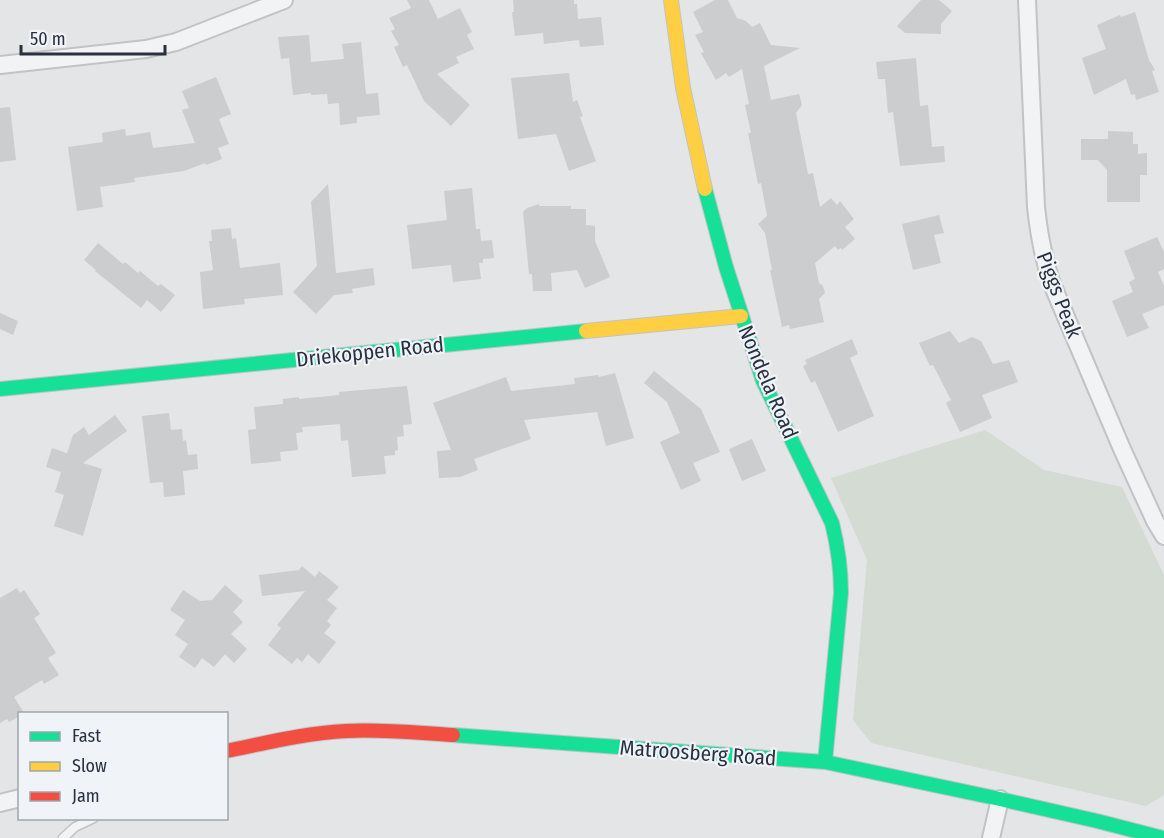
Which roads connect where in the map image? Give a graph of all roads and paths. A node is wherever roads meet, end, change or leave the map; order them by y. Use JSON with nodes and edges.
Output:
{"nodes":[{"id":1,"x":284,"y":0,"type":"edge"},
{"id":2,"x":670,"y":0,"type":"edge"},
{"id":3,"x":1028,"y":0,"type":"edge"},
{"id":4,"x":0,"y":65,"type":"edge"},
{"id":5,"x":741,"y":316,"type":"junction"},
{"id":6,"x":0,"y":389,"type":"edge"},
{"id":7,"x":1164,"y":536,"type":"edge"},
{"id":8,"x":228,"y":751,"type":"edge"},
{"id":9,"x":825,"y":762,"type":"junction"},
{"id":10,"x":18,"y":798,"type":"edge"},
{"id":11,"x":1000,"y":799,"type":"junction"},
{"id":12,"x":0,"y":803,"type":"edge"},
{"id":13,"x":92,"y":820,"type":"edge"},
{"id":14,"x":63,"y":838,"type":"edge"},
{"id":15,"x":991,"y":838,"type":"edge"},
{"id":16,"x":1163,"y":838,"type":"edge"}],
"edges":[{"from":1,"to":4,"type":"street"},
{"from":2,"to":5,"type":"street","name":"Nondela Road"},
{"from":3,"to":7,"type":"street","name":"Piggs Peak"},
{"from":5,"to":6,"type":"street","name":"Driekoppen Road"},
{"from":5,"to":9,"type":"street","name":"Nondela Road"},
{"from":8,"to":9,"type":"street","name":"Matroosberg Road"},
{"from":9,"to":11,"type":"street","name":"Matroosberg Road"},
{"from":10,"to":12,"type":"street"},
{"from":11,"to":15,"type":"street"},
{"from":11,"to":16,"type":"street","name":"Matroosberg Road"},
{"from":13,"to":14,"type":"lane"}]}
